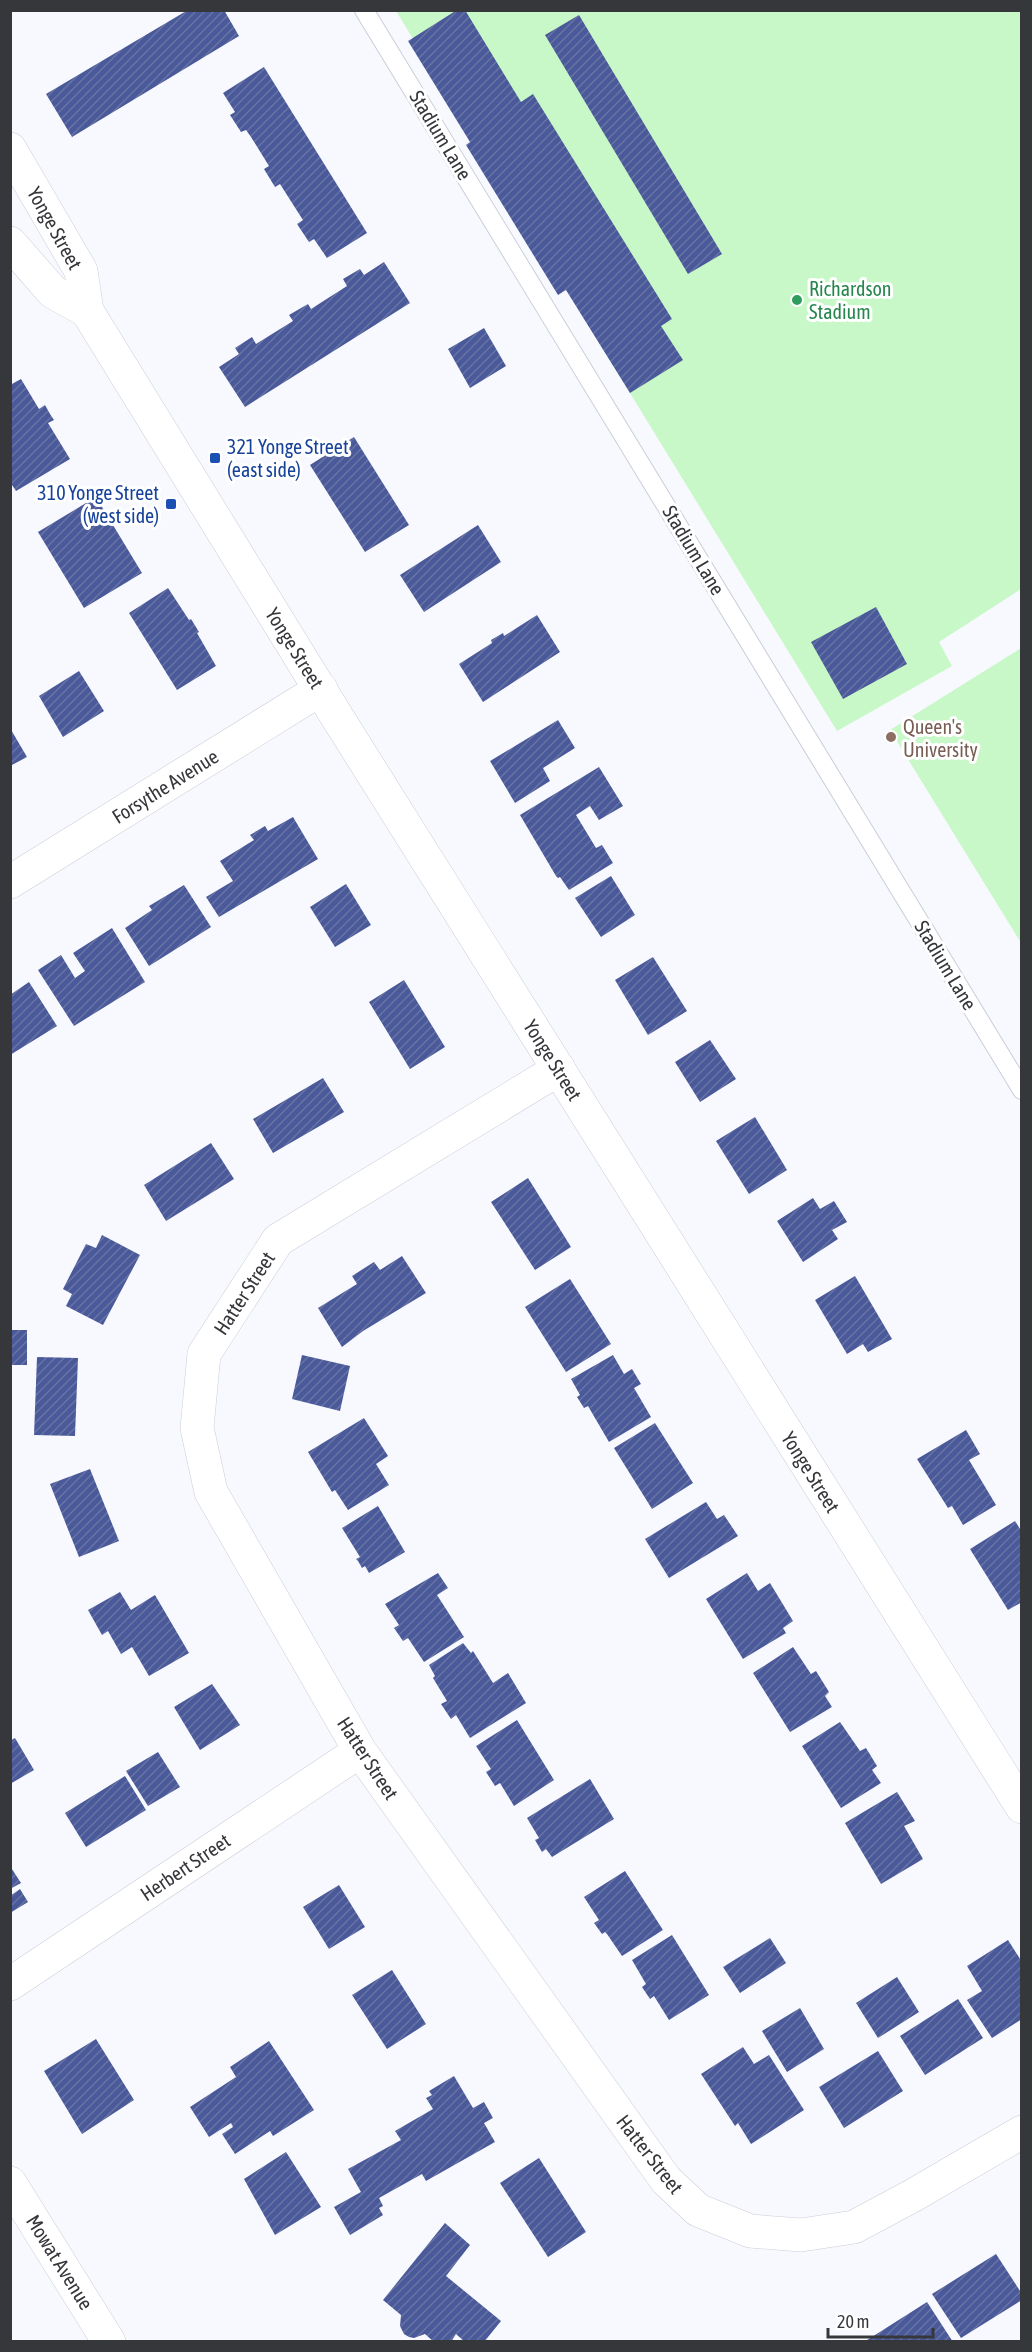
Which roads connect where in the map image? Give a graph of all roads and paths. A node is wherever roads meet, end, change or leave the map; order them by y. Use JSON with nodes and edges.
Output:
{"nodes":[{"id":1,"x":364,"y":10,"type":"edge"},
{"id":2,"x":10,"y":149,"type":"edge"},
{"id":3,"x":10,"y":243,"type":"edge"},
{"id":4,"x":87,"y":311,"type":"junction"},
{"id":5,"x":321,"y":690,"type":"junction"},
{"id":6,"x":10,"y":882,"type":"edge"},
{"id":7,"x":559,"y":1070,"type":"junction"},
{"id":8,"x":1022,"y":1090,"type":"edge"},
{"id":9,"x":360,"y":1750,"type":"junction"},
{"id":10,"x":1022,"y":1807,"type":"edge"},
{"id":11,"x":10,"y":1984,"type":"edge"},
{"id":12,"x":1022,"y":2132,"type":"edge"},
{"id":13,"x":13,"y":2194,"type":"edge"},
{"id":14,"x":109,"y":2342,"type":"edge"}],
"edges":[{"from":1,"to":8,"type":"lane","name":"Stadium Lane"},
{"from":2,"to":4,"type":"street","name":"Yonge Street"},
{"from":3,"to":4,"type":"street","name":"Yonge Street"},
{"from":4,"to":5,"type":"street","name":"Yonge Street"},
{"from":5,"to":6,"type":"street","name":"Forsythe Avenue"},
{"from":5,"to":7,"type":"street","name":"Yonge Street"},
{"from":7,"to":9,"type":"street","name":"Hatter Street"},
{"from":7,"to":10,"type":"street","name":"Yonge Street"},
{"from":9,"to":11,"type":"street","name":"Herbert Street"},
{"from":9,"to":12,"type":"street","name":"Hatter Street"},
{"from":13,"to":14,"type":"street","name":"Mowat Avenue"}]}
